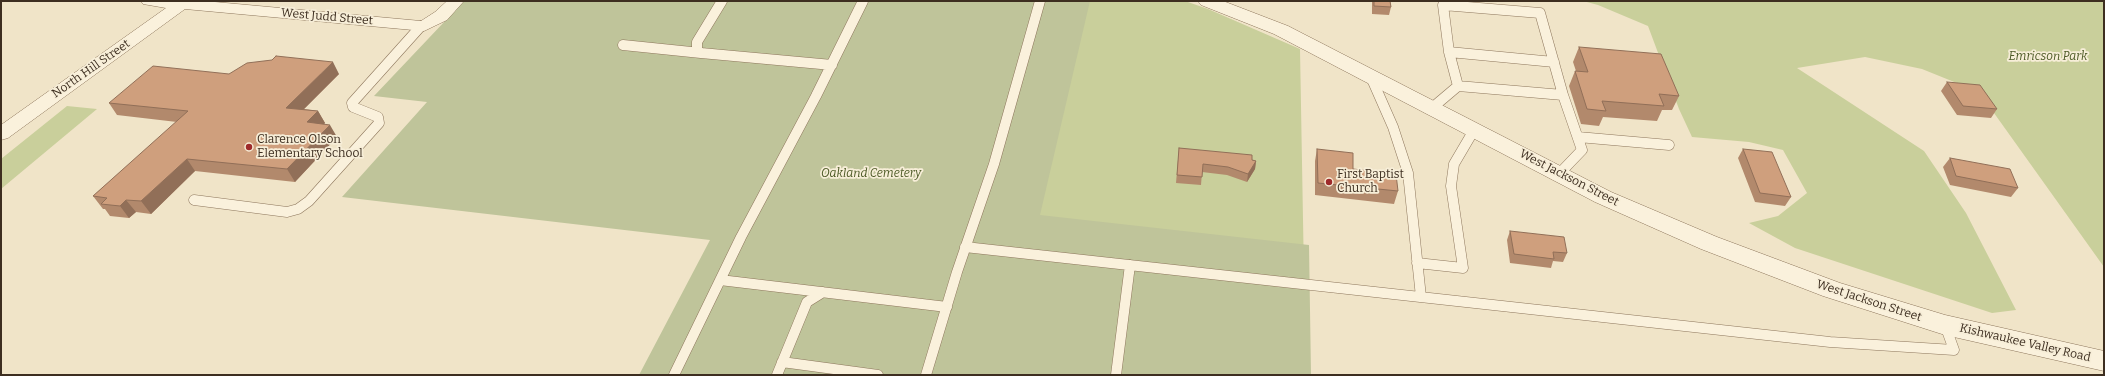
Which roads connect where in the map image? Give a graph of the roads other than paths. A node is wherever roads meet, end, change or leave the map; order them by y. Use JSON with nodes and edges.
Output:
{"nodes":[{"id":1,"x":149,"y":1,"type":"edge"},
{"id":2,"x":456,"y":1,"type":"edge"},
{"id":3,"x":722,"y":1,"type":"edge"},
{"id":4,"x":863,"y":1,"type":"edge"},
{"id":5,"x":1040,"y":1,"type":"edge"},
{"id":6,"x":1207,"y":1,"type":"edge"},
{"id":7,"x":182,"y":4,"type":"junction"},
{"id":8,"x":415,"y":26,"type":"junction"},
{"id":9,"x":623,"y":45,"type":"dead end"},
{"id":10,"x":1449,"y":52,"type":"junction"},
{"id":11,"x":701,"y":53,"type":"junction"},
{"id":12,"x":1554,"y":62,"type":"junction"},
{"id":13,"x":832,"y":65,"type":"junction"},
{"id":14,"x":1371,"y":77,"type":"junction"},
{"id":15,"x":1458,"y":86,"type":"junction"},
{"id":16,"x":1563,"y":95,"type":"junction"},
{"id":17,"x":1432,"y":108,"type":"junction"},
{"id":18,"x":1474,"y":130,"type":"junction"},
{"id":19,"x":1,"y":134,"type":"edge"},
{"id":20,"x":1578,"y":137,"type":"junction"},
{"id":21,"x":1669,"y":145,"type":"dead end"},
{"id":22,"x":1559,"y":174,"type":"junction"},
{"id":23,"x":194,"y":200,"type":"dead end"},
{"id":24,"x":966,"y":247,"type":"junction"},
{"id":25,"x":1417,"y":262,"type":"junction"},
{"id":26,"x":1130,"y":265,"type":"junction"},
{"id":27,"x":720,"y":280,"type":"junction"},
{"id":28,"x":824,"y":292,"type":"junction"},
{"id":29,"x":1421,"y":297,"type":"junction"},
{"id":30,"x":947,"y":307,"type":"junction"},
{"id":31,"x":1945,"y":325,"type":"junction"},
{"id":32,"x":2104,"y":361,"type":"edge"},
{"id":33,"x":782,"y":362,"type":"junction"},
{"id":34,"x":674,"y":375,"type":"edge"},
{"id":35,"x":777,"y":375,"type":"edge"},
{"id":36,"x":878,"y":375,"type":"edge"},
{"id":37,"x":926,"y":375,"type":"edge"},
{"id":38,"x":1116,"y":375,"type":"edge"}],
"edges":[{"from":1,"to":7,"type":"street","name":"West Judd Street"},
{"from":2,"to":8,"type":"street"},
{"from":3,"to":11,"type":"lane"},
{"from":4,"to":13,"type":"lane"},
{"from":5,"to":24,"type":"lane"},
{"from":6,"to":14,"type":"street","name":"West Jackson Street"},
{"from":7,"to":8,"type":"street","name":"West Judd Street"},
{"from":7,"to":19,"type":"street","name":"North Hill Street"},
{"from":8,"to":23,"type":"lane"},
{"from":9,"to":11,"type":"lane"},
{"from":10,"to":12,"type":"lane"},
{"from":10,"to":12,"type":"lane"},
{"from":10,"to":15,"type":"lane"},
{"from":11,"to":13,"type":"lane"},
{"from":12,"to":16,"type":"lane"},
{"from":13,"to":27,"type":"lane"},
{"from":14,"to":17,"type":"street","name":"West Jackson Street"},
{"from":14,"to":25,"type":"lane"},
{"from":15,"to":16,"type":"lane"},
{"from":15,"to":17,"type":"lane"},
{"from":16,"to":20,"type":"lane"},
{"from":17,"to":18,"type":"street","name":"West Jackson Street"},
{"from":18,"to":22,"type":"street","name":"West Jackson Street"},
{"from":18,"to":25,"type":"lane"},
{"from":20,"to":21,"type":"lane"},
{"from":20,"to":22,"type":"lane"},
{"from":22,"to":31,"type":"street","name":"West Jackson Street"},
{"from":24,"to":26,"type":"lane"},
{"from":24,"to":30,"type":"lane"},
{"from":25,"to":29,"type":"lane"},
{"from":26,"to":29,"type":"lane"},
{"from":26,"to":38,"type":"lane"},
{"from":27,"to":28,"type":"lane"},
{"from":27,"to":34,"type":"lane"},
{"from":28,"to":30,"type":"lane"},
{"from":28,"to":33,"type":"lane"},
{"from":29,"to":31,"type":"lane"},
{"from":30,"to":37,"type":"lane"},
{"from":31,"to":32,"type":"street","name":"Kishwaukee Valley Road"},
{"from":33,"to":35,"type":"lane"},
{"from":33,"to":36,"type":"lane"}]}
